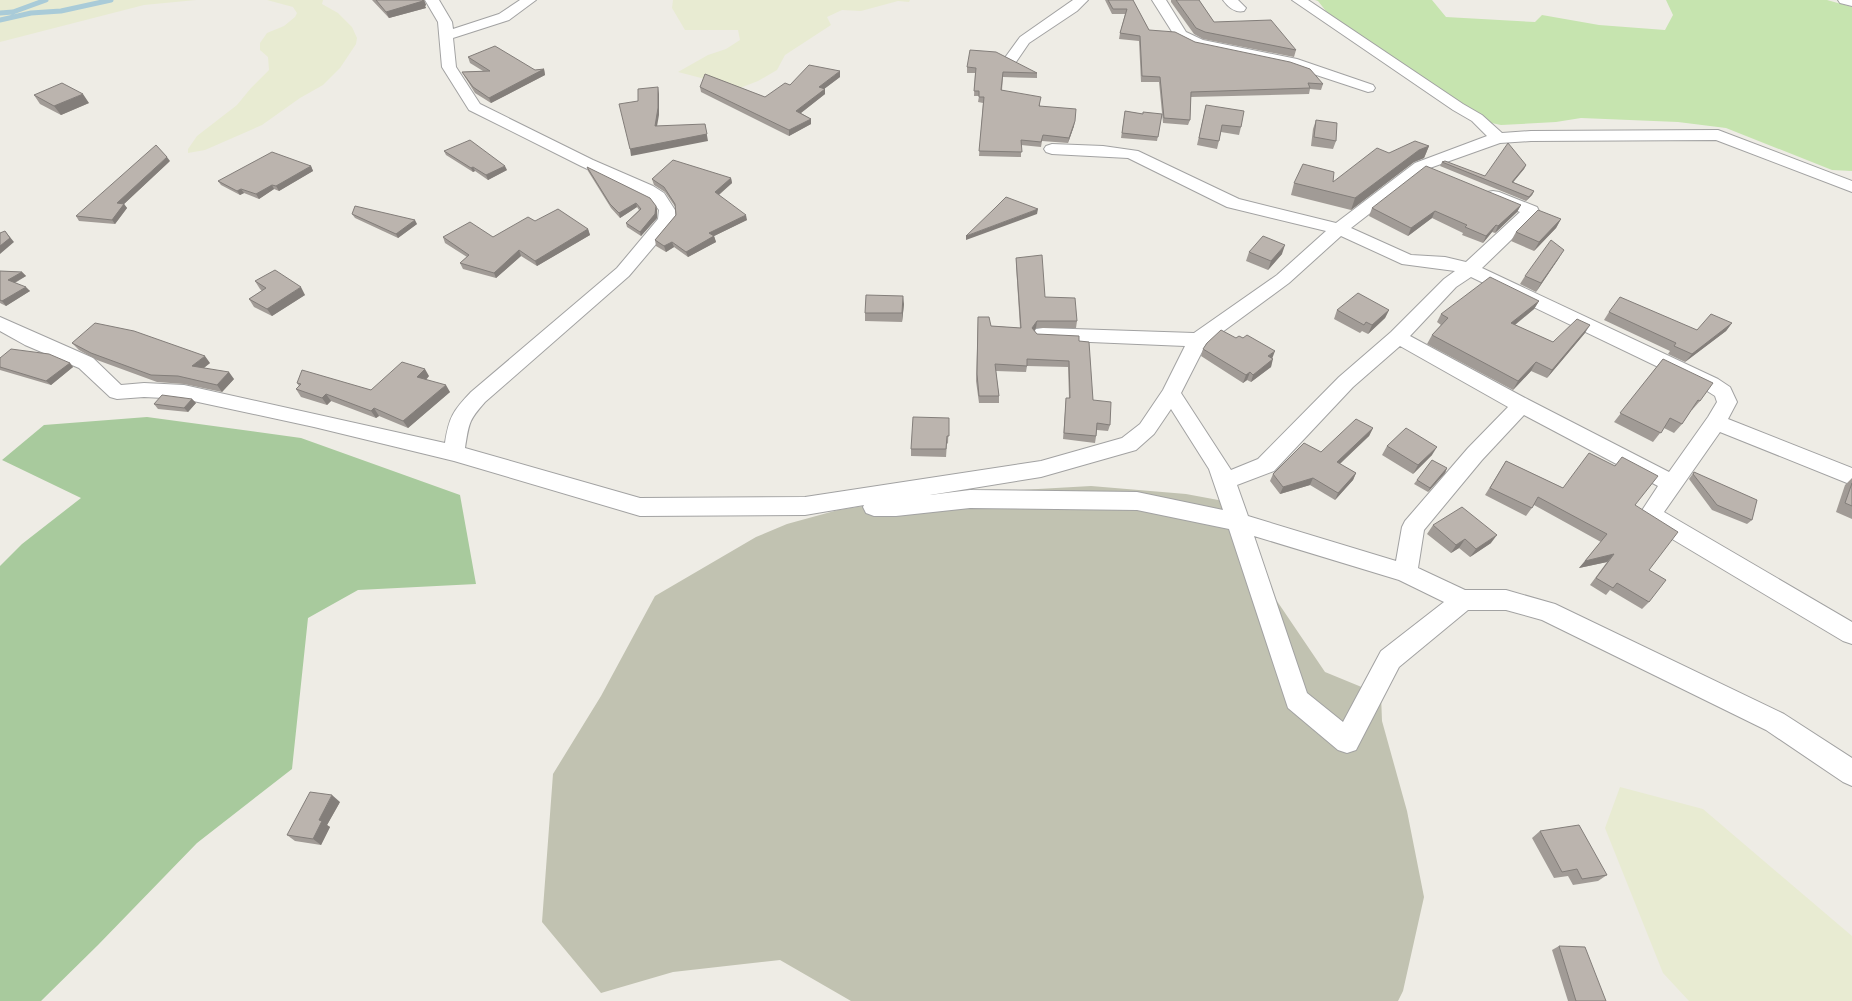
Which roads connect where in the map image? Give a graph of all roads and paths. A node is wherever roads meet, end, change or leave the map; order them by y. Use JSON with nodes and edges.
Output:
{"nodes":[{"id":1,"x":432,"y":0,"type":"edge"},
{"id":2,"x":529,"y":0,"type":"edge"},
{"id":3,"x":1081,"y":0,"type":"edge"},
{"id":4,"x":1159,"y":0,"type":"edge"},
{"id":5,"x":1299,"y":0,"type":"edge"},
{"id":6,"x":1845,"y":0,"type":"edge"},
{"id":7,"x":1852,"y":2,"type":"edge"},
{"id":8,"x":446,"y":36,"type":"junction"},
{"id":9,"x":1012,"y":59,"type":"edge"},
{"id":10,"x":1368,"y":88,"type":"dead end"},
{"id":11,"x":1498,"y":138,"type":"junction"},
{"id":12,"x":1052,"y":149,"type":"dead end"},
{"id":13,"x":1421,"y":166,"type":"junction"},
{"id":14,"x":1443,"y":175,"type":"edge"},
{"id":15,"x":1852,"y":186,"type":"edge"},
{"id":16,"x":1480,"y":190,"type":"edge"},
{"id":17,"x":1339,"y":229,"type":"junction"},
{"id":18,"x":1470,"y":269,"type":"junction"},
{"id":19,"x":0,"y":324,"type":"edge"},
{"id":20,"x":1043,"y":334,"type":"edge"},
{"id":21,"x":1398,"y":337,"type":"junction"},
{"id":22,"x":1198,"y":340,"type":"junction"},
{"id":23,"x":1171,"y":393,"type":"junction"},
{"id":24,"x":1522,"y":405,"type":"junction"},
{"id":25,"x":1716,"y":422,"type":"junction"},
{"id":26,"x":454,"y":453,"type":"junction"},
{"id":27,"x":1852,"y":478,"type":"edge"},
{"id":28,"x":1225,"y":481,"type":"junction"},
{"id":29,"x":1671,"y":483,"type":"junction"},
{"id":30,"x":805,"y":506,"type":"junction"},
{"id":31,"x":1240,"y":522,"type":"junction"},
{"id":32,"x":1406,"y":573,"type":"junction"},
{"id":33,"x":1463,"y":600,"type":"junction"},
{"id":34,"x":1852,"y":634,"type":"edge"},
{"id":35,"x":1852,"y":773,"type":"edge"}],
"edges":[{"from":1,"to":8,"type":"street"},
{"from":2,"to":8,"type":"street"},
{"from":3,"to":9,"type":"street"},
{"from":4,"to":10,"type":"street"},
{"from":5,"to":11,"type":"street"},
{"from":6,"to":7,"type":"street"},
{"from":8,"to":26,"type":"street"},
{"from":11,"to":13,"type":"street"},
{"from":11,"to":15,"type":"street"},
{"from":12,"to":17,"type":"street"},
{"from":13,"to":14,"type":"street"},
{"from":13,"to":17,"type":"street"},
{"from":16,"to":18,"type":"street"},
{"from":17,"to":18,"type":"street"},
{"from":17,"to":22,"type":"street"},
{"from":18,"to":21,"type":"street"},
{"from":18,"to":25,"type":"street"},
{"from":19,"to":26,"type":"street"},
{"from":20,"to":22,"type":"street"},
{"from":21,"to":24,"type":"street"},
{"from":21,"to":28,"type":"street"},
{"from":22,"to":23,"type":"street"},
{"from":23,"to":28,"type":"street"},
{"from":23,"to":30,"type":"street"},
{"from":24,"to":29,"type":"street"},
{"from":24,"to":32,"type":"street"},
{"from":25,"to":27,"type":"street"},
{"from":25,"to":29,"type":"street"},
{"from":26,"to":30,"type":"street"},
{"from":28,"to":31,"type":"street"},
{"from":29,"to":34,"type":"street"},
{"from":30,"to":31,"type":"street"},
{"from":31,"to":32,"type":"street"},
{"from":31,"to":33,"type":"street"},
{"from":32,"to":33,"type":"street"},
{"from":33,"to":35,"type":"street"}]}
